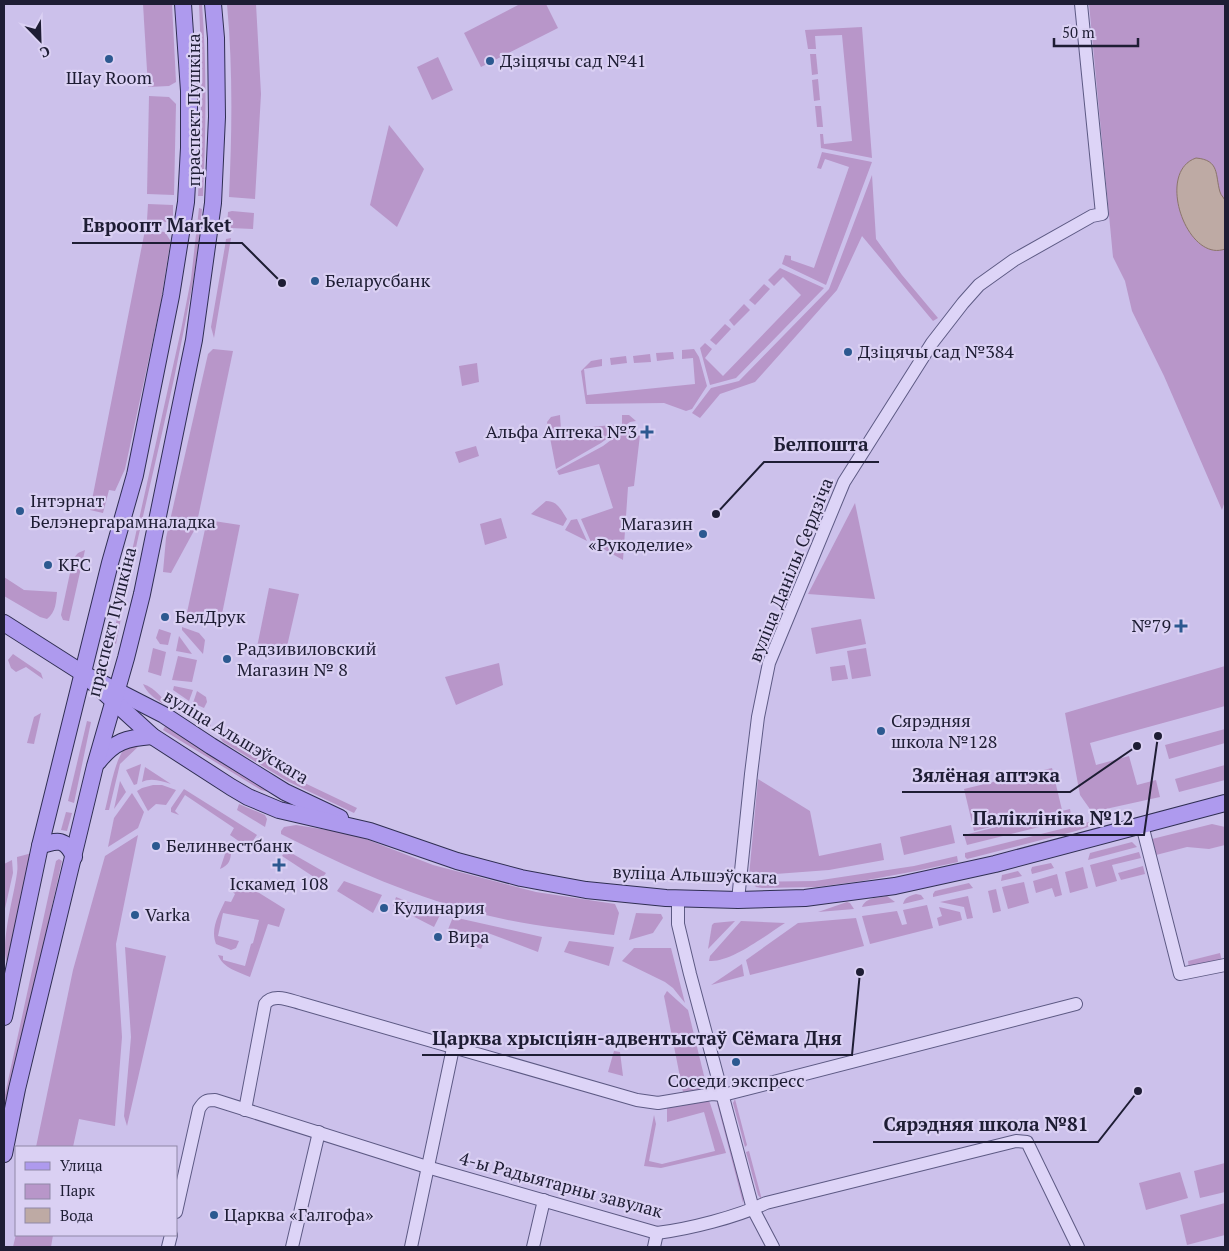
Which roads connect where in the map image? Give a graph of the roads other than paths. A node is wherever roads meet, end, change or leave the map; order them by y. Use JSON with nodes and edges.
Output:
{"nodes":[{"id":1,"x":183,"y":4,"type":"edge"},
{"id":2,"x":213,"y":4,"type":"edge"},
{"id":3,"x":1081,"y":4,"type":"edge"},
{"id":4,"x":4,"y":623,"type":"edge"},
{"id":5,"x":84,"y":674,"type":"junction"},
{"id":6,"x":115,"y":697,"type":"junction"},
{"id":7,"x":152,"y":736,"type":"junction"},
{"id":8,"x":95,"y":766,"type":"junction"},
{"id":9,"x":1225,"y":803,"type":"edge"},
{"id":10,"x":1142,"y":825,"type":"junction"},
{"id":11,"x":370,"y":831,"type":"junction"},
{"id":12,"x":40,"y":846,"type":"junction"},
{"id":13,"x":74,"y":857,"type":"junction"},
{"id":14,"x":678,"y":898,"type":"junction"},
{"id":15,"x":738,"y":900,"type":"junction"},
{"id":16,"x":1225,"y":965,"type":"edge"},
{"id":17,"x":1076,"y":1004,"type":"dead end"},
{"id":18,"x":4,"y":1017,"type":"edge"},
{"id":19,"x":453,"y":1048,"type":"junction"},
{"id":20,"x":723,"y":1095,"type":"junction"},
{"id":21,"x":245,"y":1110,"type":"junction"},
{"id":22,"x":319,"y":1132,"type":"junction"},
{"id":23,"x":4,"y":1154,"type":"edge"},
{"id":24,"x":427,"y":1167,"type":"junction"},
{"id":25,"x":544,"y":1200,"type":"junction"},
{"id":26,"x":178,"y":1203,"type":"edge"},
{"id":27,"x":753,"y":1209,"type":"junction"},
{"id":28,"x":657,"y":1233,"type":"junction"},
{"id":29,"x":292,"y":1247,"type":"edge"},
{"id":30,"x":411,"y":1247,"type":"edge"},
{"id":31,"x":533,"y":1247,"type":"edge"},
{"id":32,"x":654,"y":1247,"type":"edge"},
{"id":33,"x":774,"y":1247,"type":"edge"},
{"id":34,"x":1078,"y":1247,"type":"edge"}],
"edges":[{"from":1,"to":5,"type":"main road","name":"праспект Пушкіна"},
{"from":2,"to":6,"type":"main road","name":"праспект Пушкіна"},
{"from":3,"to":15,"type":"street","name":"вуліца Данілы Сердзіча"},
{"from":4,"to":5,"type":"main road","name":"вуліца Альшэўскага"},
{"from":5,"to":6,"type":"main road","name":"вуліца Альшэўскага"},
{"from":5,"to":12,"type":"main road","name":"праспект Пушкіна"},
{"from":6,"to":7,"type":"main road","name":"вуліца Альшэўскага"},
{"from":6,"to":8,"type":"main road","name":"праспект Пушкіна"},
{"from":6,"to":11,"type":"main road","name":"вуліца Альшэўскага"},
{"from":7,"to":8,"type":"main road"},
{"from":7,"to":11,"type":"main road","name":"вуліца Альшэўскага"},
{"from":8,"to":13,"type":"main road","name":"праспект Пушкіна"},
{"from":9,"to":10,"type":"main road","name":"вуліца Альшэўскага"},
{"from":10,"to":15,"type":"main road","name":"вуліца Альшэўскага"},
{"from":10,"to":16,"type":"street"},
{"from":11,"to":14,"type":"main road","name":"вуліца Альшэўскага"},
{"from":12,"to":13,"type":"main road"},
{"from":12,"to":18,"type":"main road","name":"праспект Пушкіна"},
{"from":13,"to":23,"type":"main road","name":"праспект Пушкіна"},
{"from":14,"to":15,"type":"main road","name":"вуліца Альшэўскага"},
{"from":14,"to":20,"type":"street"},
{"from":17,"to":20,"type":"street"},
{"from":19,"to":20,"type":"street"},
{"from":19,"to":21,"type":"street"},
{"from":19,"to":24,"type":"street"},
{"from":20,"to":27,"type":"street"},
{"from":21,"to":22,"type":"street","name":"4-ы Радыятарны завулак"},
{"from":21,"to":26,"type":"street","name":"4-ы Радыятарны завулак"},
{"from":22,"to":24,"type":"street","name":"4-ы Радыятарны завулак"},
{"from":22,"to":29,"type":"street"},
{"from":24,"to":25,"type":"street","name":"4-ы Радыятарны завулак"},
{"from":24,"to":30,"type":"street"},
{"from":25,"to":28,"type":"street","name":"4-ы Радыятарны завулак"},
{"from":25,"to":31,"type":"street"},
{"from":27,"to":28,"type":"street","name":"4-ы Радыятарны завулак"},
{"from":27,"to":33,"type":"street"},
{"from":27,"to":34,"type":"street","name":"4-ы Радыятарны завулак"},
{"from":28,"to":32,"type":"street"}]}
